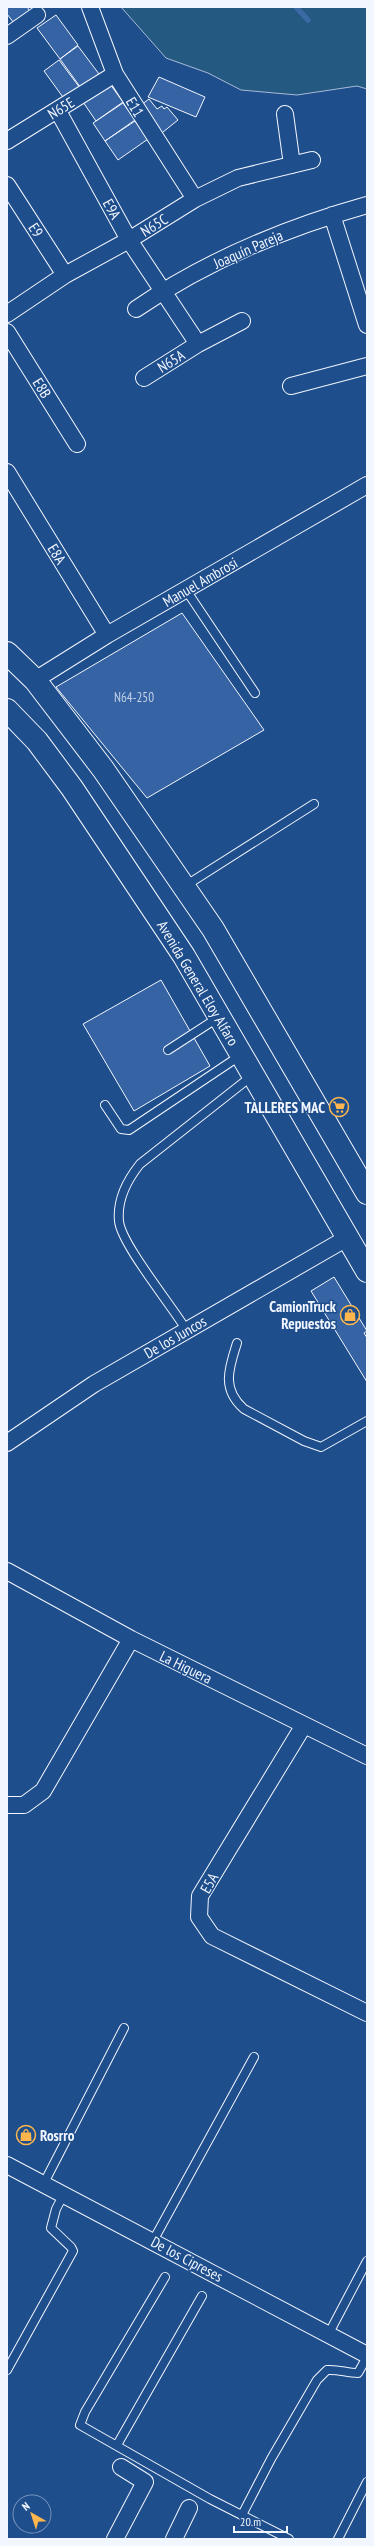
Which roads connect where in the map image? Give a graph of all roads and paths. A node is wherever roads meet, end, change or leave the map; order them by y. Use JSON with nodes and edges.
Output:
{"nodes":[{"id":1,"x":90,"y":7,"type":"edge"},
{"id":2,"x":37,"y":15,"type":"dead end"},
{"id":3,"x":7,"y":36,"type":"edge"},
{"id":4,"x":115,"y":74,"type":"junction"},
{"id":5,"x":58,"y":111,"type":"junction"},
{"id":6,"x":285,"y":114,"type":"dead end"},
{"id":7,"x":7,"y":141,"type":"edge"},
{"id":8,"x":312,"y":160,"type":"dead end"},
{"id":9,"x":292,"y":165,"type":"junction"},
{"id":10,"x":7,"y":185,"type":"edge"},
{"id":11,"x":195,"y":199,"type":"junction"},
{"id":12,"x":367,"y":205,"type":"edge"},
{"id":13,"x":332,"y":215,"type":"junction"},
{"id":14,"x":129,"y":240,"type":"junction"},
{"id":15,"x":65,"y":275,"type":"junction"},
{"id":16,"x":162,"y":291,"type":"junction"},
{"id":17,"x":136,"y":309,"type":"dead end"},
{"id":18,"x":7,"y":314,"type":"edge"},
{"id":19,"x":242,"y":321,"type":"dead end"},
{"id":20,"x":367,"y":325,"type":"edge"},
{"id":21,"x":7,"y":332,"type":"edge"},
{"id":22,"x":198,"y":344,"type":"junction"},
{"id":23,"x":367,"y":366,"type":"edge"},
{"id":24,"x":144,"y":378,"type":"dead end"},
{"id":25,"x":291,"y":386,"type":"dead end"},
{"id":26,"x":77,"y":444,"type":"dead end"},
{"id":27,"x":7,"y":472,"type":"edge"},
{"id":28,"x":367,"y":485,"type":"edge"},
{"id":29,"x":186,"y":590,"type":"junction"},
{"id":30,"x":107,"y":635,"type":"junction"},
{"id":31,"x":7,"y":653,"type":"edge"},
{"id":32,"x":35,"y":680,"type":"junction"},
{"id":33,"x":255,"y":693,"type":"dead end"},
{"id":34,"x":7,"y":710,"type":"edge"},
{"id":35,"x":314,"y":804,"type":"dead end"},
{"id":36,"x":185,"y":886,"type":"junction"},
{"id":37,"x":220,"y":1017,"type":"junction"},
{"id":38,"x":168,"y":1050,"type":"dead end"},
{"id":39,"x":242,"y":1055,"type":"junction"},
{"id":40,"x":253,"y":1075,"type":"junction"},
{"id":41,"x":105,"y":1105,"type":"dead end"},
{"id":42,"x":367,"y":1193,"type":"edge"},
{"id":43,"x":347,"y":1238,"type":"junction"},
{"id":44,"x":367,"y":1271,"type":"edge"},
{"id":45,"x":187,"y":1331,"type":"junction"},
{"id":46,"x":237,"y":1343,"type":"dead end"},
{"id":47,"x":367,"y":1421,"type":"edge"},
{"id":48,"x":7,"y":1443,"type":"edge"},
{"id":49,"x":7,"y":1572,"type":"edge"},
{"id":50,"x":131,"y":1639,"type":"junction"},
{"id":51,"x":304,"y":1725,"type":"junction"},
{"id":52,"x":367,"y":1756,"type":"edge"},
{"id":53,"x":7,"y":1805,"type":"edge"},
{"id":54,"x":367,"y":2013,"type":"edge"},
{"id":55,"x":124,"y":2028,"type":"dead end"},
{"id":56,"x":254,"y":2057,"type":"dead end"},
{"id":57,"x":8,"y":2168,"type":"edge"},
{"id":58,"x":44,"y":2184,"type":"junction"},
{"id":59,"x":64,"y":2194,"type":"junction"},
{"id":60,"x":153,"y":2241,"type":"junction"},
{"id":61,"x":367,"y":2261,"type":"edge"},
{"id":62,"x":165,"y":2277,"type":"dead end"},
{"id":63,"x":202,"y":2296,"type":"dead end"},
{"id":64,"x":328,"y":2335,"type":"junction"},
{"id":65,"x":367,"y":2356,"type":"edge"},
{"id":66,"x":7,"y":2370,"type":"edge"},
{"id":67,"x":116,"y":2445,"type":"junction"},
{"id":68,"x":121,"y":2467,"type":"dead end"},
{"id":69,"x":367,"y":2482,"type":"edge"},
{"id":70,"x":189,"y":2508,"type":"dead end"},
{"id":71,"x":242,"y":2515,"type":"junction"},
{"id":72,"x":115,"y":2539,"type":"edge"},
{"id":73,"x":174,"y":2539,"type":"edge"},
{"id":74,"x":289,"y":2539,"type":"edge"},
{"id":75,"x":338,"y":2539,"type":"edge"}],
"edges":[{"from":1,"to":4,"type":"street","name":"E11"},
{"from":2,"to":3,"type":"street"},
{"from":4,"to":5,"type":"street","name":"N65E"},
{"from":4,"to":11,"type":"street","name":"E11"},
{"from":5,"to":7,"type":"street","name":"N65E"},
{"from":5,"to":14,"type":"street","name":"E9A"},
{"from":6,"to":9,"type":"street"},
{"from":8,"to":9,"type":"street","name":"N65C"},
{"from":9,"to":11,"type":"street","name":"N65C"},
{"from":10,"to":15,"type":"street","name":"E9"},
{"from":11,"to":14,"type":"street","name":"N65C"},
{"from":12,"to":13,"type":"street","name":"Joaquín Pareja"},
{"from":13,"to":16,"type":"street","name":"Joaquín Pareja"},
{"from":13,"to":20,"type":"street"},
{"from":14,"to":15,"type":"street","name":"N65C"},
{"from":14,"to":16,"type":"street","name":"E9A"},
{"from":15,"to":18,"type":"street","name":"N65C"},
{"from":16,"to":17,"type":"street","name":"Joaquín Pareja"},
{"from":16,"to":22,"type":"street","name":"E9A"},
{"from":19,"to":22,"type":"street","name":"N65A"},
{"from":21,"to":26,"type":"street","name":"E8B"},
{"from":22,"to":24,"type":"street","name":"N65A"},
{"from":23,"to":25,"type":"street"},
{"from":27,"to":30,"type":"street","name":"E8A"},
{"from":28,"to":29,"type":"street","name":"Manuel Ambrosi"},
{"from":29,"to":30,"type":"street","name":"Manuel Ambrosi"},
{"from":29,"to":33,"type":"lane"},
{"from":30,"to":32,"type":"street","name":"Manuel Ambrosi"},
{"from":31,"to":32,"type":"main road"},
{"from":32,"to":36,"type":"main road"},
{"from":34,"to":37,"type":"main road","name":"Avenida General Eloy Alfaro"},
{"from":35,"to":36,"type":"lane"},
{"from":36,"to":42,"type":"main road"},
{"from":37,"to":38,"type":"lane"},
{"from":37,"to":39,"type":"main road","name":"Avenida General Eloy Alfaro"},
{"from":39,"to":40,"type":"main road","name":"Avenida General Eloy Alfaro"},
{"from":39,"to":41,"type":"lane"},
{"from":40,"to":43,"type":"main road","name":"Avenida General Eloy Alfaro"},
{"from":40,"to":45,"type":"lane"},
{"from":43,"to":44,"type":"main road","name":"Avenida General Eloy Alfaro"},
{"from":43,"to":45,"type":"street","name":"De los Juncos"},
{"from":45,"to":48,"type":"street","name":"De los Juncos"},
{"from":46,"to":47,"type":"lane"},
{"from":49,"to":50,"type":"street","name":"La Higuera"},
{"from":50,"to":51,"type":"street","name":"La Higuera"},
{"from":50,"to":53,"type":"street"},
{"from":51,"to":52,"type":"street","name":"La Higuera"},
{"from":51,"to":54,"type":"street","name":"E5A"},
{"from":55,"to":58,"type":"lane"},
{"from":56,"to":60,"type":"lane"},
{"from":57,"to":58,"type":"street","name":"De los Cipreses"},
{"from":58,"to":59,"type":"street","name":"De los Cipreses"},
{"from":59,"to":60,"type":"street","name":"De los Cipreses"},
{"from":59,"to":66,"type":"lane"},
{"from":60,"to":64,"type":"street","name":"De los Cipreses"},
{"from":61,"to":64,"type":"lane"},
{"from":62,"to":67,"type":"lane"},
{"from":63,"to":67,"type":"lane"},
{"from":64,"to":65,"type":"street","name":"De los Cipreses"},
{"from":65,"to":71,"type":"lane"},
{"from":67,"to":71,"type":"lane"},
{"from":68,"to":72,"type":"street"},
{"from":69,"to":75,"type":"lane"},
{"from":70,"to":73,"type":"street"},
{"from":71,"to":74,"type":"lane"}]}
